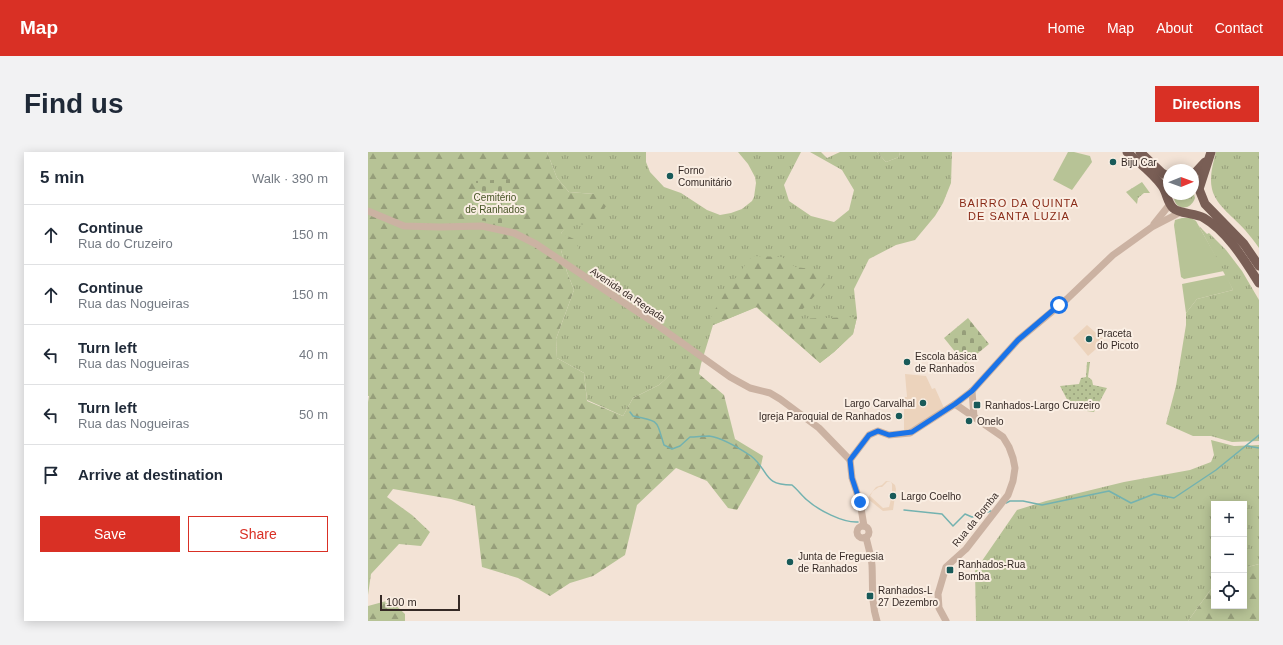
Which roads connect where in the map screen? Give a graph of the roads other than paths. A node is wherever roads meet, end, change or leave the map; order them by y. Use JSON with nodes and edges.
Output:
{"nodes":[{"id":1,"x":1127,"y":152,"type":"edge"},
{"id":2,"x":1140,"y":152,"type":"edge"},
{"id":3,"x":1210,"y":155,"type":"edge"},
{"id":4,"x":1199,"y":168,"type":"edge"},
{"id":5,"x":1163,"y":174,"type":"edge"},
{"id":6,"x":1199,"y":183,"type":"edge"},
{"id":7,"x":1199,"y":193,"type":"edge"},
{"id":8,"x":1198,"y":200,"type":"edge"},
{"id":9,"x":1169,"y":201,"type":"junction"},
{"id":10,"x":368,"y":211,"type":"edge"},
{"id":11,"x":1184,"y":212,"type":"junction"},
{"id":12,"x":1152,"y":228,"type":"junction"},
{"id":13,"x":1259,"y":266,"type":"edge"},
{"id":14,"x":1259,"y":282,"type":"edge"},
{"id":15,"x":972,"y":391,"type":"junction"},
{"id":16,"x":955,"y":404,"type":"junction"},
{"id":17,"x":974,"y":417,"type":"junction"},
{"id":18,"x":850,"y":460,"type":"junction"},
{"id":19,"x":877,"y":621,"type":"edge"},
{"id":20,"x":946,"y":621,"type":"edge"}],
"edges":[{"from":1,"to":9,"type":"main road"},
{"from":2,"to":5,"type":"main road"},
{"from":3,"to":4,"type":"main road"},
{"from":3,"to":6,"type":"main road"},
{"from":7,"to":13,"type":"main road"},
{"from":8,"to":11,"type":"main road"},
{"from":9,"to":11,"type":"main road"},
{"from":9,"to":12,"type":"street"},
{"from":10,"to":18,"type":"street","name":"Avenida da Regada"},
{"from":11,"to":12,"type":"street"},
{"from":11,"to":14,"type":"main road"},
{"from":12,"to":15,"type":"street"},
{"from":15,"to":16,"type":"street"},
{"from":15,"to":17,"type":"street"},
{"from":16,"to":17,"type":"street","name":"Rua da Bomba"},
{"from":16,"to":18,"type":"street"},
{"from":17,"to":20,"type":"street","name":"Rua da Bomba"},
{"from":18,"to":19,"type":"street"}]}
